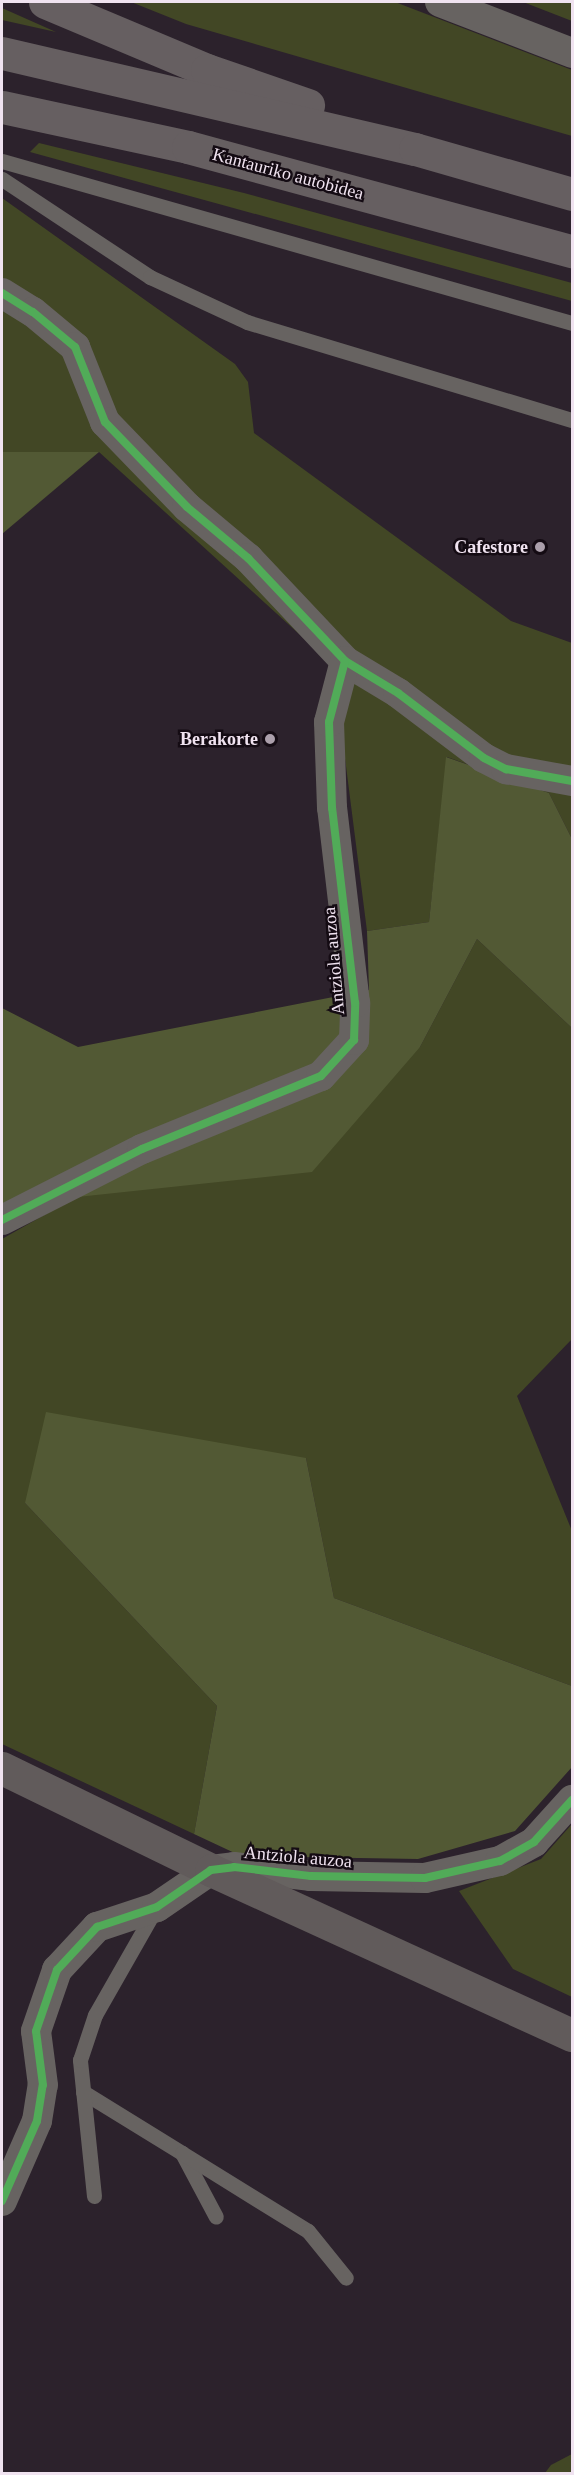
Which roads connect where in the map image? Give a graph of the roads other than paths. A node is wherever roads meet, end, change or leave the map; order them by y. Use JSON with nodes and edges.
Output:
{"nodes":[{"id":1,"x":45,"y":2,"type":"edge"},
{"id":2,"x":440,"y":2,"type":"edge"},
{"id":3,"x":2,"y":53,"type":"edge"},
{"id":4,"x":573,"y":53,"type":"edge"},
{"id":5,"x":2,"y":107,"type":"edge"},
{"id":6,"x":414,"y":149,"type":"junction"},
{"id":7,"x":2,"y":161,"type":"edge"},
{"id":8,"x":2,"y":179,"type":"edge"},
{"id":9,"x":573,"y":194,"type":"edge"},
{"id":10,"x":573,"y":251,"type":"edge"},
{"id":11,"x":2,"y":293,"type":"edge"},
{"id":12,"x":573,"y":322,"type":"edge"},
{"id":13,"x":573,"y":420,"type":"edge"},
{"id":14,"x":345,"y":661,"type":"junction"},
{"id":15,"x":573,"y":781,"type":"edge"},
{"id":16,"x":2,"y":1220,"type":"edge"},
{"id":17,"x":2,"y":1768,"type":"edge"},
{"id":18,"x":573,"y":1800,"type":"edge"},
{"id":19,"x":211,"y":1870,"type":"junction"},
{"id":20,"x":157,"y":1906,"type":"junction"},
{"id":21,"x":573,"y":2035,"type":"edge"},
{"id":22,"x":83,"y":2092,"type":"junction"},
{"id":23,"x":182,"y":2153,"type":"junction"},
{"id":24,"x":94,"y":2196,"type":"dead end"},
{"id":25,"x":2,"y":2201,"type":"edge"},
{"id":26,"x":216,"y":2217,"type":"dead end"},
{"id":27,"x":346,"y":2278,"type":"dead end"}],
"edges":[{"from":1,"to":6,"type":"highway"},
{"from":2,"to":4,"type":"street"},
{"from":3,"to":6,"type":"highway"},
{"from":5,"to":10,"type":"highway","name":"Kantauriko autobidea"},
{"from":6,"to":9,"type":"highway"},
{"from":7,"to":12,"type":"lane"},
{"from":8,"to":13,"type":"lane"},
{"from":11,"to":14,"type":"street"},
{"from":14,"to":15,"type":"street"},
{"from":14,"to":16,"type":"street","name":"Antziola auzoa"},
{"from":17,"to":19,"type":"main road"},
{"from":18,"to":19,"type":"street","name":"Antziola auzoa"},
{"from":19,"to":20,"type":"street","name":"Antziola auzoa"},
{"from":19,"to":21,"type":"main road"},
{"from":20,"to":22,"type":"lane"},
{"from":20,"to":25,"type":"street","name":"Antziola auzoa"},
{"from":22,"to":23,"type":"lane"},
{"from":22,"to":24,"type":"lane"},
{"from":23,"to":26,"type":"lane"},
{"from":23,"to":27,"type":"lane"}]}
